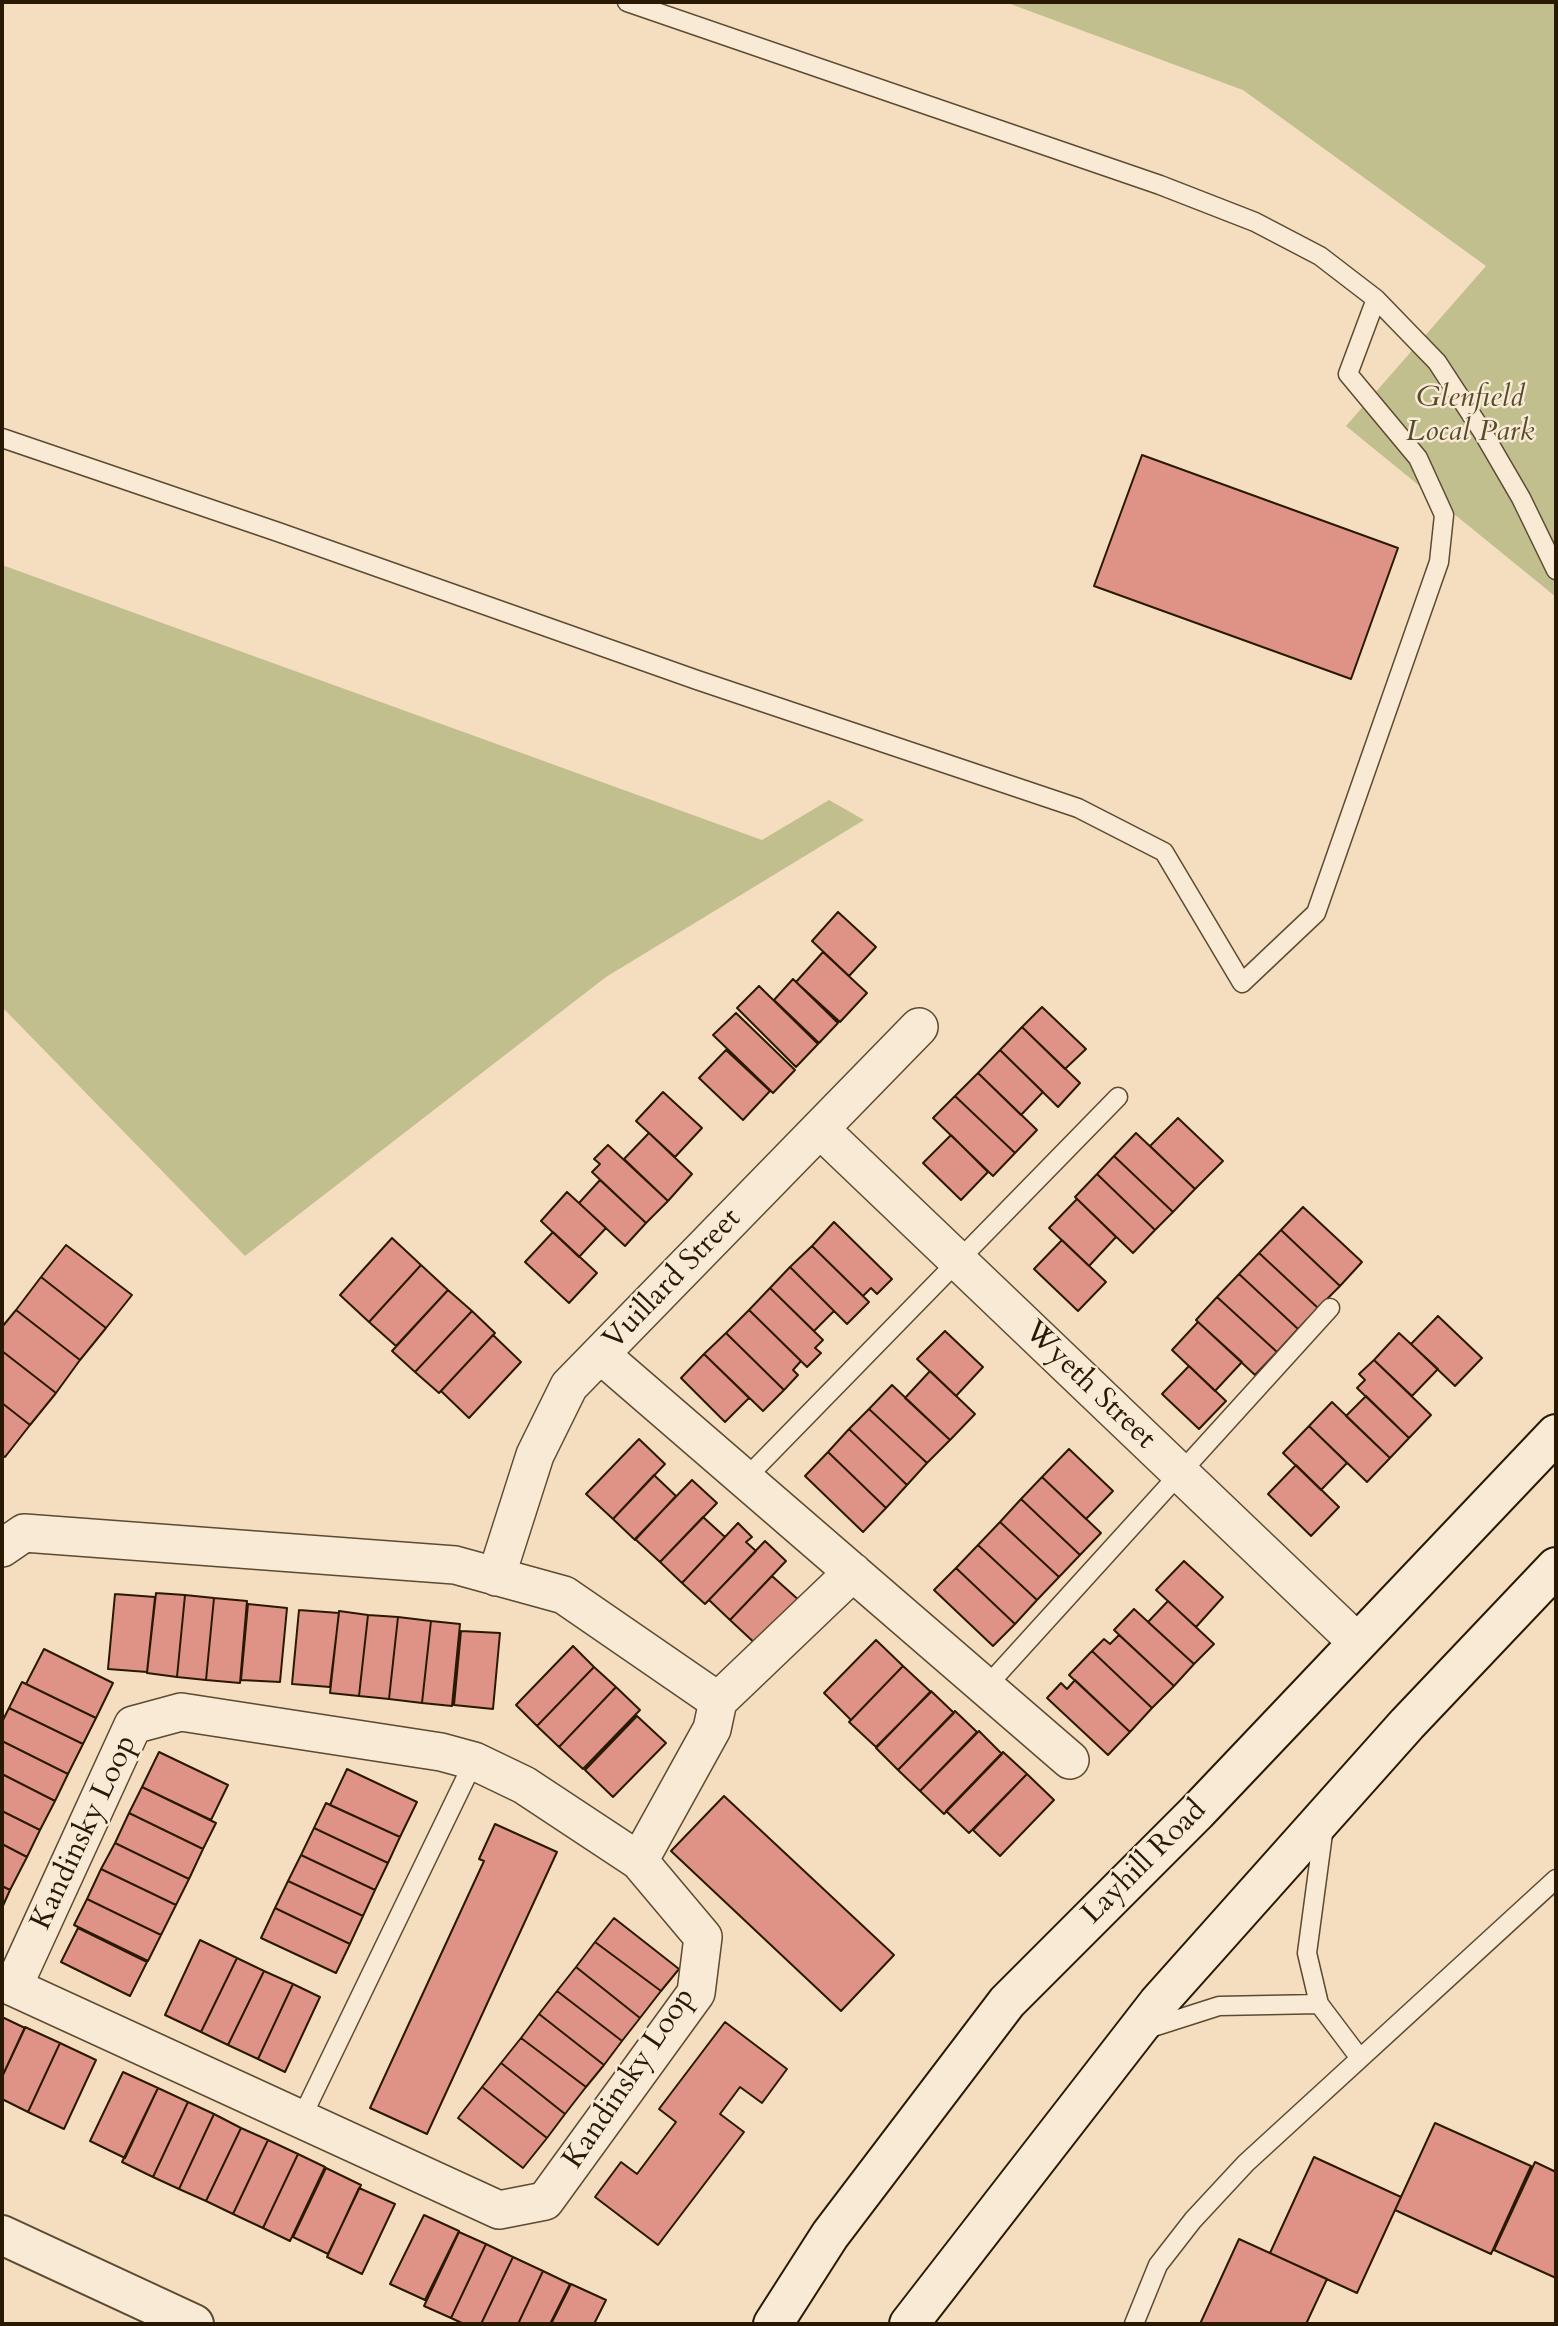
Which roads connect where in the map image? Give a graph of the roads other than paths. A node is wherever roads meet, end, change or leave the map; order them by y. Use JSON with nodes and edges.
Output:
{"nodes":[{"id":1,"x":627,"y":2,"type":"edge"},
{"id":2,"x":1376,"y":299,"type":"junction"},
{"id":3,"x":2,"y":438,"type":"edge"},
{"id":4,"x":1556,"y":570,"type":"edge"},
{"id":5,"x":919,"y":1027,"type":"dead end"},
{"id":6,"x":1118,"y":1097,"type":"dead end"},
{"id":7,"x":820,"y":1129,"type":"junction"},
{"id":8,"x":958,"y":1260,"type":"junction"},
{"id":9,"x":1331,"y":1308,"type":"dead end"},
{"id":10,"x":600,"y":1354,"type":"junction"},
{"id":11,"x":1556,"y":1434,"type":"edge"},
{"id":12,"x":1182,"y":1474,"type":"junction"},
{"id":13,"x":745,"y":1479,"type":"junction"},
{"id":14,"x":4,"y":1544,"type":"edge"},
{"id":15,"x":1556,"y":1567,"type":"edge"},
{"id":16,"x":853,"y":1572,"type":"junction"},
{"id":17,"x":496,"y":1577,"type":"junction"},
{"id":18,"x":1357,"y":1642,"type":"junction"},
{"id":19,"x":986,"y":1687,"type":"junction"},
{"id":20,"x":718,"y":1701,"type":"junction"},
{"id":21,"x":474,"y":1760,"type":"junction"},
{"id":22,"x":1070,"y":1760,"type":"dead end"},
{"id":23,"x":1326,"y":1815,"type":"junction"},
{"id":24,"x":639,"y":1861,"type":"junction"},
{"id":25,"x":1556,"y":1879,"type":"edge"},
{"id":26,"x":7,"y":1984,"type":"edge"},
{"id":27,"x":1319,"y":2004,"type":"junction"},
{"id":28,"x":1135,"y":2033,"type":"junction"},
{"id":29,"x":1359,"y":2057,"type":"junction"},
{"id":30,"x":301,"y":2119,"type":"junction"},
{"id":31,"x":2,"y":2235,"type":"edge"},
{"id":32,"x":194,"y":2324,"type":"edge"},
{"id":33,"x":774,"y":2324,"type":"edge"},
{"id":34,"x":909,"y":2324,"type":"edge"},
{"id":35,"x":1134,"y":2324,"type":"edge"}],
"edges":[{"from":1,"to":2,"type":"lane"},
{"from":2,"to":3,"type":"lane"},
{"from":2,"to":4,"type":"lane"},
{"from":5,"to":7,"type":"street","name":"Vuillard Street"},
{"from":6,"to":8,"type":"lane"},
{"from":7,"to":8,"type":"street","name":"Wyeth Street"},
{"from":7,"to":10,"type":"street","name":"Vuillard Street"},
{"from":8,"to":12,"type":"street","name":"Wyeth Street"},
{"from":8,"to":13,"type":"lane"},
{"from":9,"to":12,"type":"lane"},
{"from":10,"to":13,"type":"street"},
{"from":10,"to":17,"type":"street","name":"Vuillard Street"},
{"from":11,"to":18,"type":"main road","name":"Layhill Road"},
{"from":12,"to":18,"type":"street","name":"Wyeth Street"},
{"from":12,"to":19,"type":"lane"},
{"from":13,"to":16,"type":"street"},
{"from":14,"to":17,"type":"street"},
{"from":15,"to":23,"type":"main road"},
{"from":16,"to":19,"type":"street"},
{"from":16,"to":20,"type":"street"},
{"from":17,"to":20,"type":"street"},
{"from":18,"to":33,"type":"main road","name":"Layhill Road"},
{"from":19,"to":22,"type":"street"},
{"from":20,"to":24,"type":"street"},
{"from":21,"to":24,"type":"street","name":"Kandinsky Loop"},
{"from":21,"to":26,"type":"street","name":"Kandinsky Loop"},
{"from":21,"to":30,"type":"lane"},
{"from":23,"to":27,"type":"lane"},
{"from":23,"to":28,"type":"main road"},
{"from":24,"to":30,"type":"street","name":"Kandinsky Loop"},
{"from":25,"to":29,"type":"lane"},
{"from":26,"to":30,"type":"street","name":"Kandinsky Loop"},
{"from":27,"to":28,"type":"lane"},
{"from":27,"to":29,"type":"lane"},
{"from":28,"to":34,"type":"main road"},
{"from":29,"to":35,"type":"lane"},
{"from":31,"to":32,"type":"main road"}]}
